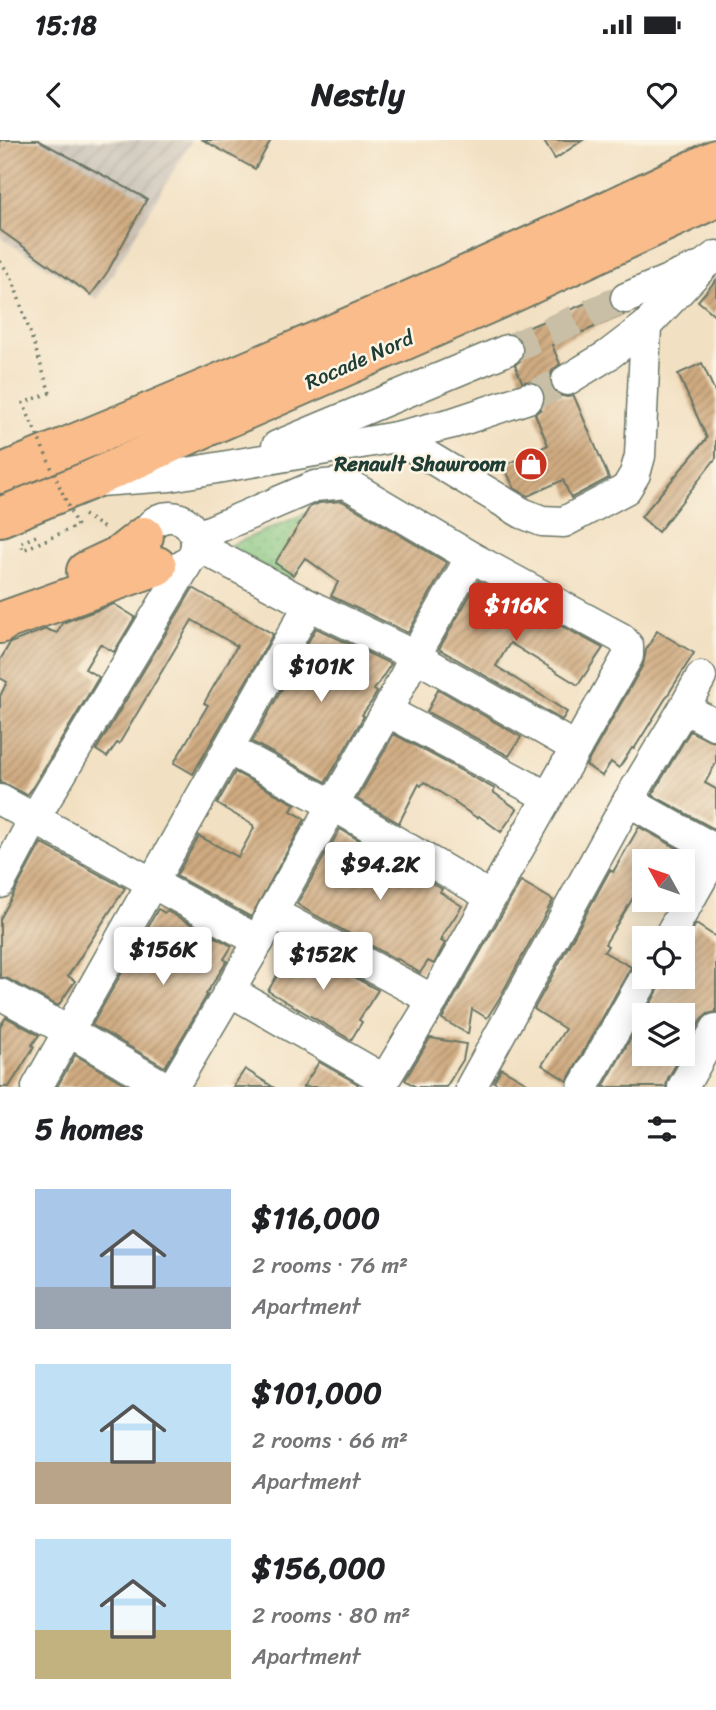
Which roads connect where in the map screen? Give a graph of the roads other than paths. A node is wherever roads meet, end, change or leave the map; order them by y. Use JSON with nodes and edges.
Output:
{"nodes":[{"id":1,"x":716,"y":159,"type":"edge"},
{"id":2,"x":716,"y":198,"type":"edge"},
{"id":3,"x":710,"y":260,"type":"edge"},
{"id":4,"x":626,"y":298,"type":"tunnel mouth"},
{"id":5,"x":646,"y":326,"type":"junction"},
{"id":6,"x":507,"y":350,"type":"tunnel mouth"},
{"id":7,"x":567,"y":380,"type":"tunnel mouth"},
{"id":8,"x":528,"y":398,"type":"tunnel mouth"},
{"id":9,"x":396,"y":437,"type":"junction"},
{"id":10,"x":225,"y":467,"type":"junction"},
{"id":11,"x":0,"y":474,"type":"edge"},
{"id":12,"x":86,"y":498,"type":"junction"},
{"id":13,"x":0,"y":517,"type":"edge"},
{"id":14,"x":0,"y":541,"type":"edge"},
{"id":15,"x":176,"y":550,"type":"junction"},
{"id":16,"x":471,"y":557,"type":"junction"},
{"id":17,"x":309,"y":605,"type":"junction"},
{"id":18,"x":1,"y":621,"type":"edge"},
{"id":19,"x":415,"y":656,"type":"junction"},
{"id":20,"x":701,"y":677,"type":"dead end"},
{"id":21,"x":684,"y":708,"type":"junction"},
{"id":22,"x":387,"y":711,"type":"junction"},
{"id":23,"x":716,"y":725,"type":"edge"},
{"id":24,"x":576,"y":748,"type":"junction"},
{"id":25,"x":228,"y":749,"type":"junction"},
{"id":26,"x":548,"y":797,"type":"junction"},
{"id":27,"x":0,"y":800,"type":"edge"},
{"id":28,"x":628,"y":801,"type":"junction"},
{"id":29,"x":333,"y":806,"type":"junction"},
{"id":30,"x":34,"y":819,"type":"junction"},
{"id":31,"x":716,"y":852,"type":"edge"},
{"id":32,"x":153,"y":882,"type":"junction"},
{"id":33,"x":0,"y":883,"type":"edge"},
{"id":34,"x":491,"y":897,"type":"junction"},
{"id":35,"x":272,"y":912,"type":"junction"},
{"id":36,"x":675,"y":926,"type":"edge"},
{"id":37,"x":259,"y":941,"type":"junction"},
{"id":38,"x":639,"y":989,"type":"edge"},
{"id":39,"x":230,"y":991,"type":"junction"},
{"id":40,"x":0,"y":994,"type":"edge"},
{"id":41,"x":433,"y":1000,"type":"junction"},
{"id":42,"x":716,"y":1029,"type":"edge"},
{"id":43,"x":68,"y":1031,"type":"junction"},
{"id":44,"x":382,"y":1083,"type":"edge"},
{"id":45,"x":37,"y":1087,"type":"edge"},
{"id":46,"x":165,"y":1087,"type":"edge"},
{"id":47,"x":173,"y":1087,"type":"edge"},
{"id":48,"x":471,"y":1087,"type":"edge"},
{"id":49,"x":583,"y":1087,"type":"edge"},
{"id":50,"x":683,"y":1087,"type":"edge"}],
"edges":[{"from":1,"to":11,"type":"highway","name":"Rocade Nord"},
{"from":2,"to":12,"type":"highway","name":"Rocade Nord"},
{"from":3,"to":4,"type":"street"},
{"from":3,"to":5,"type":"street"},
{"from":5,"to":7,"type":"street"},
{"from":5,"to":9,"type":"street"},
{"from":6,"to":10,"type":"street"},
{"from":8,"to":9,"type":"street"},
{"from":9,"to":10,"type":"street"},
{"from":10,"to":12,"type":"street"},
{"from":12,"to":13,"type":"highway","name":"Rocade Nord"},
{"from":12,"to":14,"type":"highway"},
{"from":15,"to":16,"type":"street"},
{"from":15,"to":17,"type":"street"},
{"from":15,"to":18,"type":"highway"},
{"from":15,"to":30,"type":"street"},
{"from":16,"to":19,"type":"street"},
{"from":16,"to":24,"type":"street"},
{"from":17,"to":19,"type":"street"},
{"from":17,"to":25,"type":"street"},
{"from":19,"to":22,"type":"street"},
{"from":19,"to":24,"type":"street"},
{"from":20,"to":21,"type":"street"},
{"from":21,"to":23,"type":"street"},
{"from":21,"to":28,"type":"street"},
{"from":22,"to":26,"type":"street"},
{"from":22,"to":29,"type":"street"},
{"from":24,"to":26,"type":"street"},
{"from":25,"to":29,"type":"street"},
{"from":25,"to":32,"type":"street"},
{"from":26,"to":34,"type":"street"},
{"from":27,"to":30,"type":"street"},
{"from":28,"to":31,"type":"street"},
{"from":28,"to":48,"type":"street"},
{"from":29,"to":34,"type":"street"},
{"from":29,"to":35,"type":"street"},
{"from":30,"to":32,"type":"street"},
{"from":30,"to":33,"type":"street"},
{"from":31,"to":36,"type":"street"},
{"from":32,"to":37,"type":"street"},
{"from":32,"to":43,"type":"street"},
{"from":34,"to":41,"type":"street"},
{"from":35,"to":37,"type":"street"},
{"from":35,"to":41,"type":"street"},
{"from":37,"to":39,"type":"street"},
{"from":38,"to":49,"type":"street"},
{"from":39,"to":44,"type":"street"},
{"from":39,"to":47,"type":"street"},
{"from":40,"to":43,"type":"street"},
{"from":41,"to":44,"type":"street"},
{"from":42,"to":50,"type":"street"},
{"from":43,"to":45,"type":"street"},
{"from":43,"to":46,"type":"street"}]}
